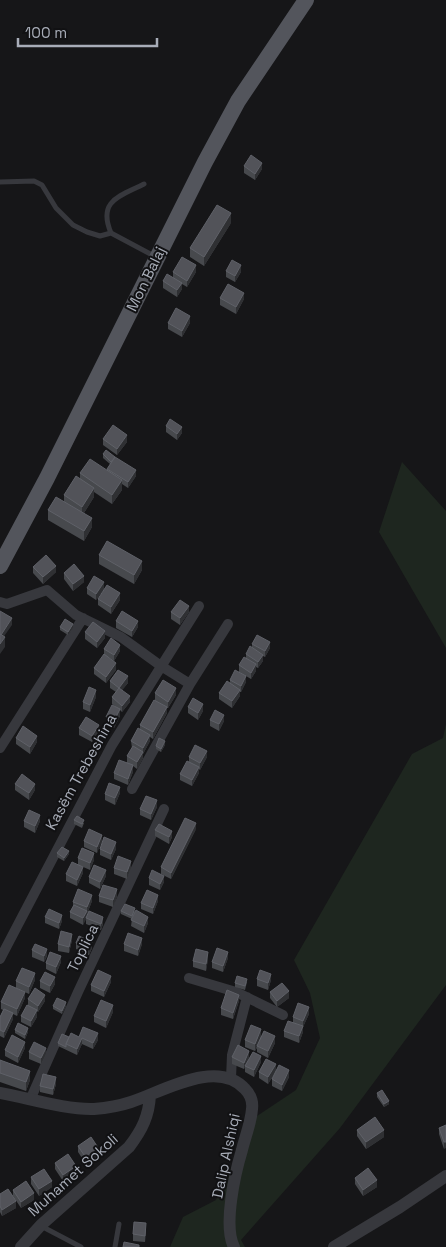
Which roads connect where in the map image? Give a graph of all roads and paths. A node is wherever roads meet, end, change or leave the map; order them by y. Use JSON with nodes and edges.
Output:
{"nodes":[{"id":1,"x":306,"y":0,"type":"edge"},
{"id":2,"x":0,"y":182,"type":"edge"},
{"id":3,"x":144,"y":184,"type":"dead end"},
{"id":4,"x":111,"y":233,"type":"junction"},
{"id":5,"x":156,"y":257,"type":"junction"},
{"id":6,"x":0,"y":566,"type":"edge"},
{"id":7,"x":0,"y":602,"type":"edge"},
{"id":8,"x":199,"y":606,"type":"dead end"},
{"id":9,"x":83,"y":618,"type":"junction"},
{"id":10,"x":228,"y":624,"type":"dead end"},
{"id":11,"x":161,"y":666,"type":"junction"},
{"id":12,"x":190,"y":684,"type":"junction"},
{"id":13,"x":0,"y":748,"type":"edge"},
{"id":14,"x":132,"y":788,"type":"dead end"},
{"id":15,"x":164,"y":809,"type":"dead end"},
{"id":16,"x":0,"y":959,"type":"edge"},
{"id":17,"x":189,"y":978,"type":"dead end"},
{"id":18,"x":246,"y":997,"type":"junction"},
{"id":19,"x":283,"y":1015,"type":"dead end"},
{"id":20,"x":231,"y":1078,"type":"junction"},
{"id":21,"x":0,"y":1093,"type":"edge"},
{"id":22,"x":150,"y":1095,"type":"junction"},
{"id":23,"x":30,"y":1100,"type":"junction"},
{"id":24,"x":446,"y":1176,"type":"edge"},
{"id":25,"x":120,"y":1224,"type":"dead end"},
{"id":26,"x":41,"y":1225,"type":"junction"},
{"id":27,"x":20,"y":1247,"type":"edge"},
{"id":28,"x":81,"y":1247,"type":"edge"},
{"id":29,"x":115,"y":1247,"type":"edge"},
{"id":30,"x":234,"y":1247,"type":"edge"},
{"id":31,"x":334,"y":1247,"type":"edge"}],
"edges":[{"from":1,"to":5,"type":"main road","name":"Mon Balaj"},
{"from":2,"to":4,"type":"lane"},
{"from":3,"to":4,"type":"lane"},
{"from":4,"to":5,"type":"lane"},
{"from":5,"to":6,"type":"main road","name":"Mon Balaj"},
{"from":7,"to":9,"type":"street"},
{"from":8,"to":11,"type":"street","name":"Kasëm Trebeshina"},
{"from":9,"to":11,"type":"street"},
{"from":9,"to":13,"type":"street"},
{"from":10,"to":12,"type":"street"},
{"from":11,"to":12,"type":"street"},
{"from":11,"to":16,"type":"street","name":"Kasëm Trebeshina"},
{"from":12,"to":14,"type":"street"},
{"from":15,"to":23,"type":"street","name":"Toplica"},
{"from":17,"to":18,"type":"street"},
{"from":18,"to":19,"type":"street"},
{"from":18,"to":20,"type":"street"},
{"from":20,"to":22,"type":"street"},
{"from":20,"to":30,"type":"street","name":"Dalip Alshiqi"},
{"from":21,"to":23,"type":"street"},
{"from":22,"to":23,"type":"street"},
{"from":22,"to":26,"type":"street","name":"Muhamet Sokoli"},
{"from":24,"to":31,"type":"street"},
{"from":25,"to":29,"type":"lane"},
{"from":26,"to":27,"type":"street","name":"Muhamet Sokoli"},
{"from":26,"to":28,"type":"lane"}]}
